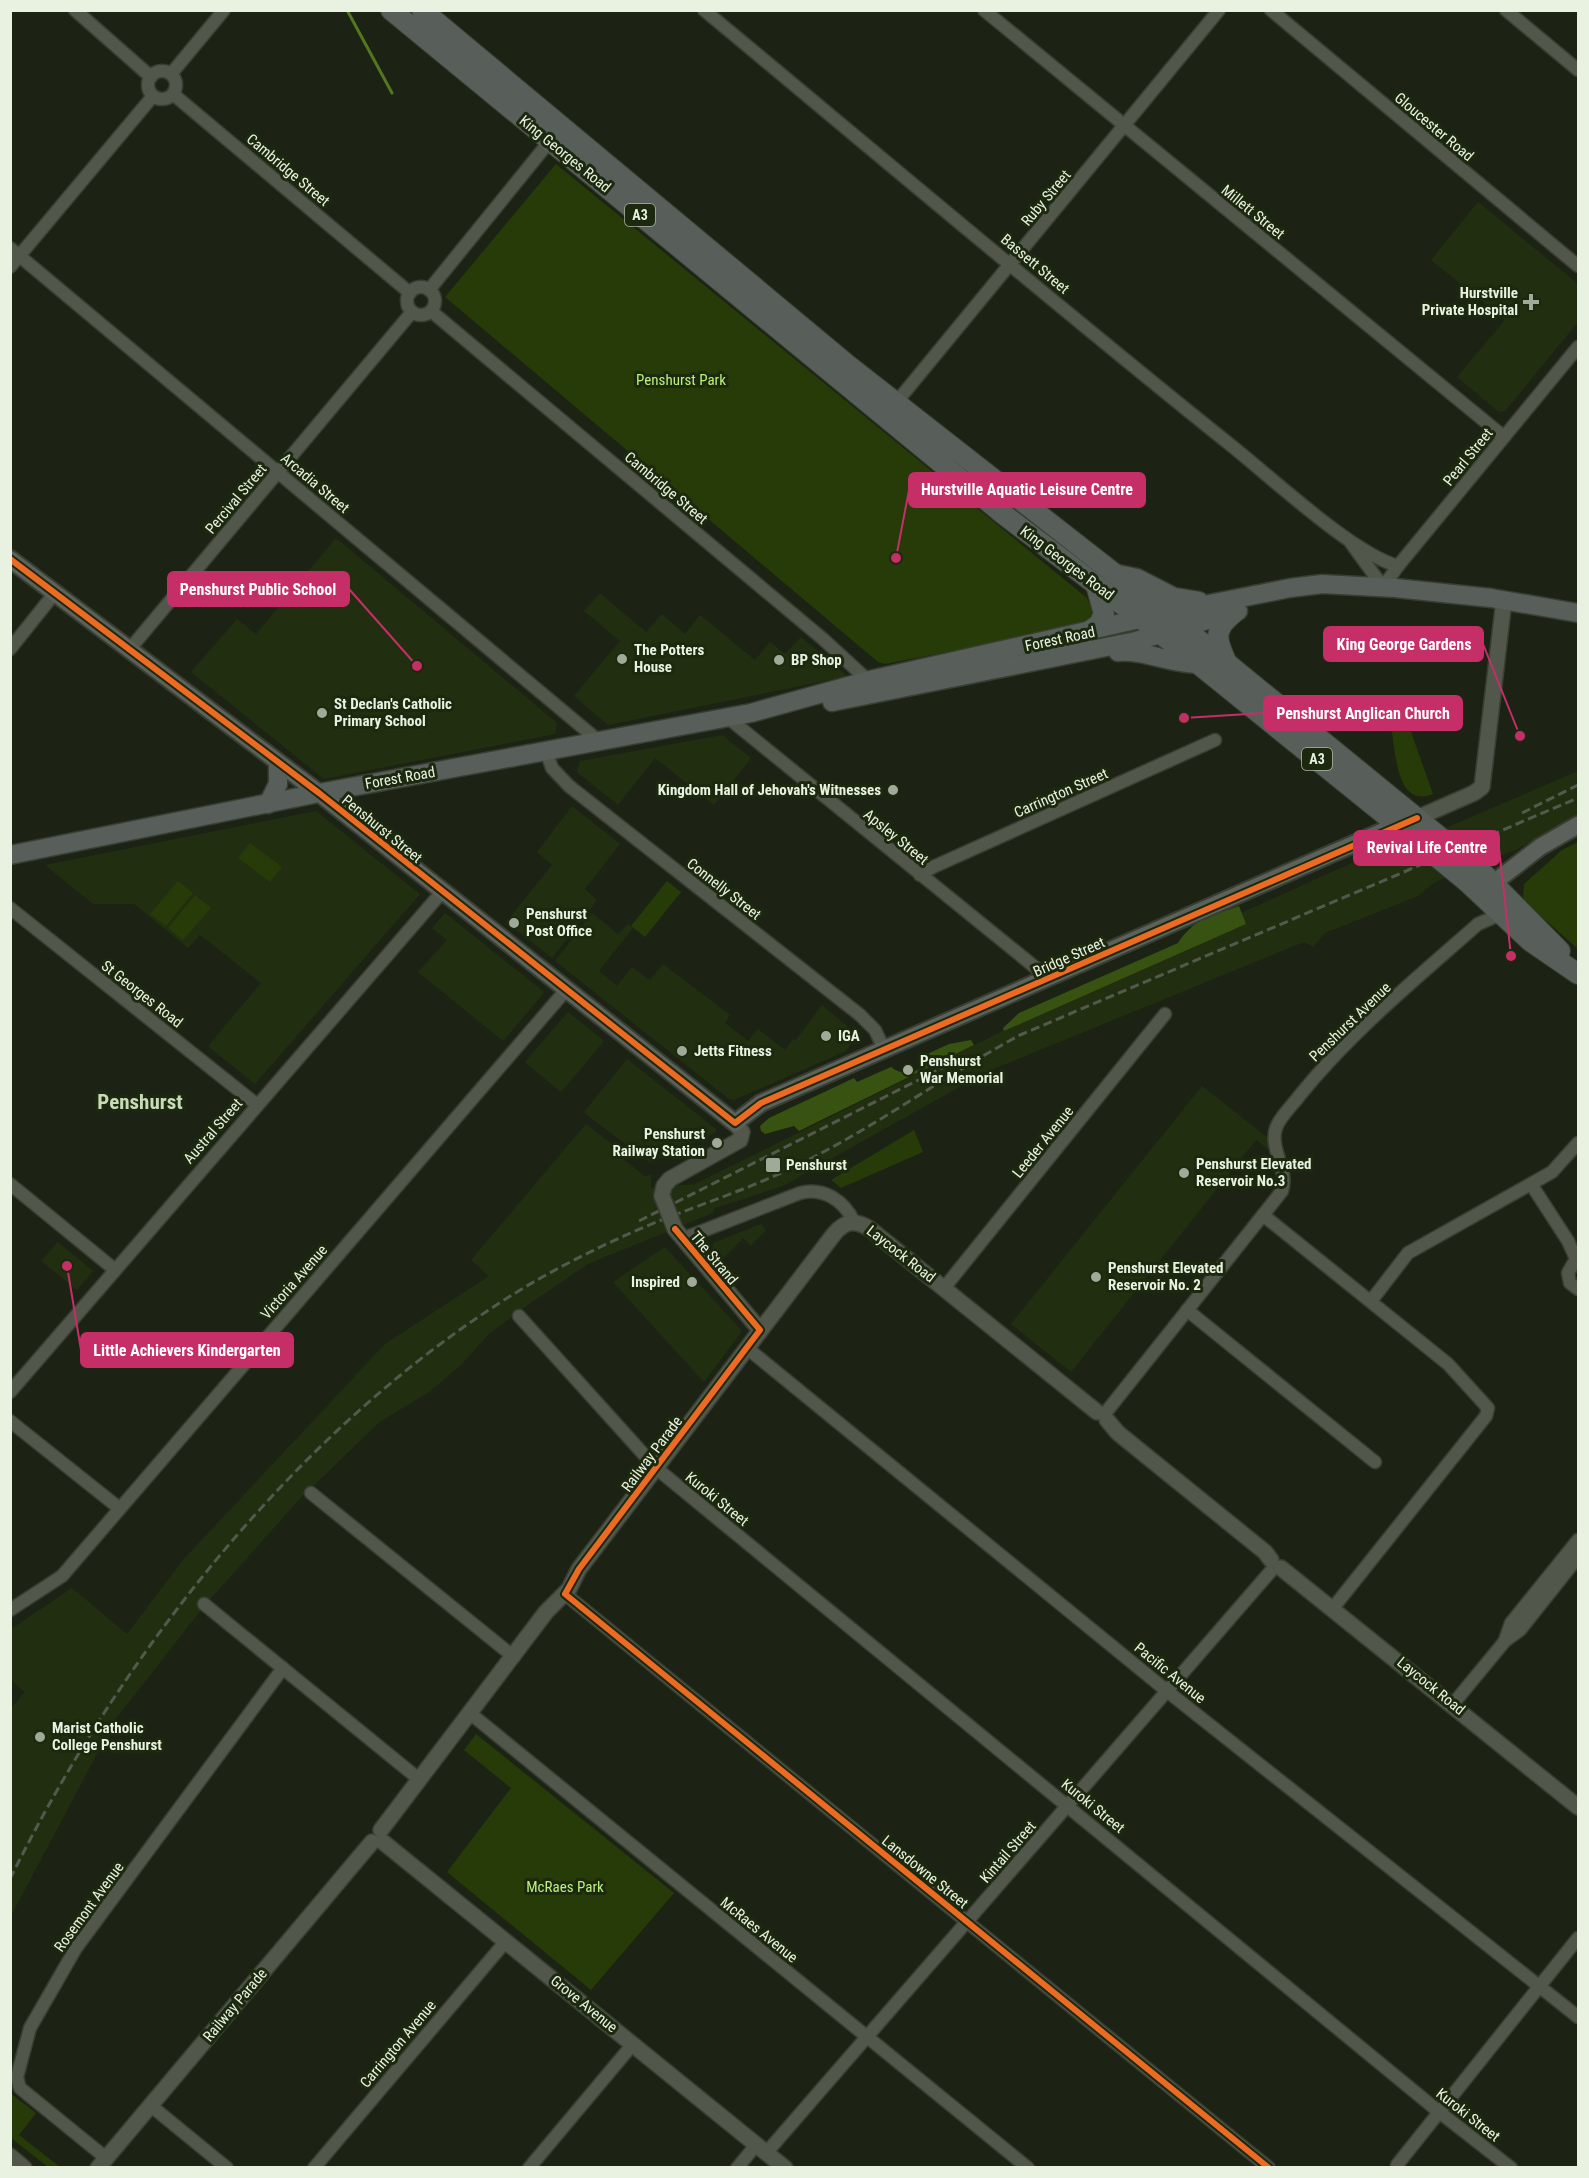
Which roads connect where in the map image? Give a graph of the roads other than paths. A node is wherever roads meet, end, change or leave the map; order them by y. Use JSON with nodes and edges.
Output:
{"nodes":[{"id":1,"x":75,"y":10,"type":"edge"},
{"id":2,"x":224,"y":10,"type":"edge"},
{"id":3,"x":391,"y":10,"type":"edge"},
{"id":4,"x":422,"y":10,"type":"edge"},
{"id":5,"x":704,"y":10,"type":"edge"},
{"id":6,"x":984,"y":10,"type":"edge"},
{"id":7,"x":1219,"y":10,"type":"edge"},
{"id":8,"x":1271,"y":10,"type":"edge"},
{"id":9,"x":1506,"y":10,"type":"edge"},
{"id":10,"x":1578,"y":70,"type":"edge"},
{"id":11,"x":171,"y":74,"type":"junction"},
{"id":12,"x":151,"y":77,"type":"junction"},
{"id":13,"x":173,"y":94,"type":"junction"},
{"id":14,"x":524,"y":94,"type":"junction"},
{"id":15,"x":153,"y":96,"type":"junction"},
{"id":16,"x":1125,"y":127,"type":"junction"},
{"id":17,"x":549,"y":142,"type":"junction"},
{"id":18,"x":15,"y":252,"type":"edge"},
{"id":19,"x":1011,"y":263,"type":"junction"},
{"id":20,"x":1578,"y":266,"type":"edge"},
{"id":21,"x":10,"y":267,"type":"edge"},
{"id":22,"x":429,"y":290,"type":"junction"},
{"id":23,"x":410,"y":292,"type":"junction"},
{"id":24,"x":431,"y":311,"type":"junction"},
{"id":25,"x":412,"y":312,"type":"junction"},
{"id":26,"x":1578,"y":347,"type":"edge"},
{"id":27,"x":895,"y":404,"type":"junction"},
{"id":28,"x":1504,"y":437,"type":"junction"},
{"id":29,"x":279,"y":472,"type":"junction"},
{"id":30,"x":1349,"y":539,"type":"junction"},
{"id":31,"x":10,"y":559,"type":"edge"},
{"id":32,"x":1398,"y":566,"type":"junction"},
{"id":33,"x":1112,"y":573,"type":"junction"},
{"id":34,"x":1096,"y":585,"type":"junction"},
{"id":35,"x":1376,"y":587,"type":"junction"},
{"id":36,"x":54,"y":594,"type":"junction"},
{"id":37,"x":1504,"y":600,"type":"junction"},
{"id":38,"x":1229,"y":607,"type":"junction"},
{"id":39,"x":1578,"y":613,"type":"edge"},
{"id":40,"x":1165,"y":614,"type":"junction"},
{"id":41,"x":1142,"y":619,"type":"junction"},
{"id":42,"x":1184,"y":628,"type":"junction"},
{"id":43,"x":1161,"y":634,"type":"junction"},
{"id":44,"x":1087,"y":643,"type":"junction"},
{"id":45,"x":10,"y":649,"type":"edge"},
{"id":46,"x":129,"y":650,"type":"junction"},
{"id":47,"x":1228,"y":663,"type":"junction"},
{"id":48,"x":1199,"y":664,"type":"junction"},
{"id":49,"x":873,"y":687,"type":"junction"},
{"id":50,"x":727,"y":717,"type":"junction"},
{"id":51,"x":1215,"y":740,"type":"dead end"},
{"id":52,"x":600,"y":742,"type":"junction"},
{"id":53,"x":546,"y":752,"type":"junction"},
{"id":54,"x":278,"y":763,"type":"junction"},
{"id":55,"x":319,"y":794,"type":"junction"},
{"id":56,"x":268,"y":804,"type":"junction"},
{"id":57,"x":1417,"y":818,"type":"junction"},
{"id":58,"x":1397,"y":825,"type":"junction"},
{"id":59,"x":1578,"y":825,"type":"edge"},
{"id":60,"x":10,"y":855,"type":"edge"},
{"id":61,"x":920,"y":875,"type":"junction"},
{"id":62,"x":1480,"y":882,"type":"junction"},
{"id":63,"x":442,"y":892,"type":"junction"},
{"id":64,"x":10,"y":908,"type":"edge"},
{"id":65,"x":1501,"y":914,"type":"junction"},
{"id":66,"x":1578,"y":972,"type":"edge"},
{"id":67,"x":1045,"y":981,"type":"junction"},
{"id":68,"x":566,"y":990,"type":"junction"},
{"id":69,"x":1165,"y":1014,"type":"dead end"},
{"id":70,"x":885,"y":1051,"type":"junction"},
{"id":71,"x":256,"y":1104,"type":"junction"},
{"id":72,"x":735,"y":1123,"type":"junction"},
{"id":73,"x":1578,"y":1143,"type":"edge"},
{"id":74,"x":10,"y":1184,"type":"edge"},
{"id":75,"x":1531,"y":1184,"type":"junction"},
{"id":76,"x":1263,"y":1215,"type":"junction"},
{"id":77,"x":854,"y":1222,"type":"junction"},
{"id":78,"x":678,"y":1234,"type":"junction"},
{"id":79,"x":1578,"y":1261,"type":"edge"},
{"id":80,"x":114,"y":1269,"type":"junction"},
{"id":81,"x":944,"y":1288,"type":"junction"},
{"id":82,"x":1578,"y":1289,"type":"edge"},
{"id":83,"x":1371,"y":1301,"type":"junction"},
{"id":84,"x":1187,"y":1310,"type":"junction"},
{"id":85,"x":519,"y":1316,"type":"dead end"},
{"id":86,"x":760,"y":1330,"type":"junction"},
{"id":87,"x":747,"y":1348,"type":"junction"},
{"id":88,"x":10,"y":1392,"type":"edge"},
{"id":89,"x":1104,"y":1414,"type":"junction"},
{"id":90,"x":10,"y":1421,"type":"edge"},
{"id":91,"x":1375,"y":1461,"type":"dead end"},
{"id":92,"x":656,"y":1468,"type":"junction"},
{"id":93,"x":311,"y":1493,"type":"dead end"},
{"id":94,"x":119,"y":1508,"type":"junction"},
{"id":95,"x":1578,"y":1540,"type":"edge"},
{"id":96,"x":1578,"y":1557,"type":"edge"},
{"id":97,"x":1274,"y":1566,"type":"junction"},
{"id":98,"x":565,"y":1594,"type":"junction"},
{"id":99,"x":204,"y":1604,"type":"dead end"},
{"id":100,"x":1333,"y":1608,"type":"junction"},
{"id":101,"x":10,"y":1610,"type":"edge"},
{"id":102,"x":1505,"y":1641,"type":"junction"},
{"id":103,"x":514,"y":1657,"type":"junction"},
{"id":104,"x":283,"y":1668,"type":"junction"},
{"id":105,"x":1167,"y":1691,"type":"junction"},
{"id":106,"x":1454,"y":1704,"type":"junction"},
{"id":107,"x":471,"y":1714,"type":"junction"},
{"id":108,"x":420,"y":1780,"type":"junction"},
{"id":109,"x":1068,"y":1805,"type":"junction"},
{"id":110,"x":1578,"y":1807,"type":"edge"},
{"id":111,"x":379,"y":1838,"type":"junction"},
{"id":112,"x":968,"y":1922,"type":"junction"},
{"id":113,"x":1578,"y":1938,"type":"edge"},
{"id":114,"x":506,"y":1941,"type":"junction"},
{"id":115,"x":1540,"y":1985,"type":"junction"},
{"id":116,"x":1578,"y":2017,"type":"edge"},
{"id":117,"x":868,"y":2038,"type":"junction"},
{"id":118,"x":633,"y":2044,"type":"junction"},
{"id":119,"x":150,"y":2105,"type":"junction"},
{"id":120,"x":1438,"y":2111,"type":"junction"},
{"id":121,"x":762,"y":2148,"type":"junction"},
{"id":122,"x":10,"y":2156,"type":"edge"},
{"id":123,"x":102,"y":2163,"type":"edge"},
{"id":124,"x":1397,"y":2165,"type":"dead end"},
{"id":125,"x":24,"y":2168,"type":"edge"},
{"id":126,"x":227,"y":2168,"type":"edge"},
{"id":127,"x":314,"y":2168,"type":"edge"},
{"id":128,"x":529,"y":2168,"type":"edge"},
{"id":129,"x":737,"y":2168,"type":"edge"},
{"id":130,"x":785,"y":2168,"type":"edge"},
{"id":131,"x":1028,"y":2168,"type":"edge"},
{"id":132,"x":1269,"y":2168,"type":"edge"},
{"id":133,"x":1511,"y":2168,"type":"edge"}],
"edges":[{"from":1,"to":12,"type":"street"},
{"from":2,"to":11,"type":"street"},
{"from":3,"to":17,"type":"highway","name":"King Georges Road","number":"A3"},
{"from":4,"to":14,"type":"highway","name":"King Georges Road","number":"A3"},
{"from":5,"to":19,"type":"street","name":"Bassett Street"},
{"from":6,"to":16,"type":"street","name":"Millett Street"},
{"from":7,"to":16,"type":"street","name":"Ruby Street"},
{"from":8,"to":20,"type":"street","name":"Gloucester Road"},
{"from":9,"to":10,"type":"street"},
{"from":11,"to":12,"type":"street"},
{"from":11,"to":13,"type":"street"},
{"from":12,"to":15,"type":"street"},
{"from":13,"to":15,"type":"street"},
{"from":13,"to":23,"type":"street","name":"Cambridge Street"},
{"from":14,"to":17,"type":"highway"},
{"from":14,"to":27,"type":"highway","name":"King Georges Road","number":"A3"},
{"from":15,"to":18,"type":"street"},
{"from":16,"to":19,"type":"street","name":"Ruby Street"},
{"from":16,"to":28,"type":"street","name":"Millett Street"},
{"from":17,"to":22,"type":"street"},
{"from":17,"to":34,"type":"highway","name":"King Georges Road","number":"A3"},
{"from":18,"to":21,"type":"street"},
{"from":18,"to":29,"type":"street","name":"Arcadia Street"},
{"from":19,"to":27,"type":"street","name":"Ruby Street"},
{"from":19,"to":30,"type":"street","name":"Bassett Street"},
{"from":22,"to":23,"type":"street"},
{"from":22,"to":24,"type":"street"},
{"from":23,"to":25,"type":"street"},
{"from":24,"to":25,"type":"street"},
{"from":24,"to":49,"type":"street","name":"Cambridge Street"},
{"from":25,"to":29,"type":"street","name":"Percival Street"},
{"from":26,"to":28,"type":"street","name":"Pearl Street"},
{"from":27,"to":33,"type":"highway","name":"King Georges Road","number":"A3"},
{"from":28,"to":32,"type":"street","name":"Pearl Street"},
{"from":29,"to":46,"type":"street","name":"Percival Street"},
{"from":29,"to":52,"type":"street","name":"Arcadia Street"},
{"from":30,"to":32,"type":"street","name":"Bassett Street"},
{"from":30,"to":35,"type":"street","name":"Bassett Street"},
{"from":31,"to":36,"type":"main road","name":"Penshurst Street"},
{"from":32,"to":35,"type":"street","name":"Pearl Street"},
{"from":33,"to":38,"type":"main road"},
{"from":33,"to":40,"type":"highway","name":"King Georges Road","number":"A3"},
{"from":34,"to":41,"type":"highway","name":"King Georges Road","number":"A3"},
{"from":34,"to":44,"type":"highway"},
{"from":35,"to":37,"type":"main road","name":"Forest Road"},
{"from":35,"to":38,"type":"main road","name":"Forest Road"},
{"from":36,"to":45,"type":"street"},
{"from":36,"to":46,"type":"main road","name":"Penshurst Street"},
{"from":37,"to":39,"type":"main road","name":"Forest Road"},
{"from":37,"to":57,"type":"street","name":"Bridge Street"},
{"from":38,"to":40,"type":"main road","name":"Forest Road"},
{"from":38,"to":42,"type":"main road","name":"Forest Road"},
{"from":38,"to":47,"type":"highway"},
{"from":40,"to":41,"type":"main road","name":"Forest Road"},
{"from":40,"to":42,"type":"highway","name":"King Georges Road","number":"A3"},
{"from":41,"to":43,"type":"highway","name":"King Georges Road","number":"A3"},
{"from":41,"to":44,"type":"main road","name":"Forest Road"},
{"from":42,"to":43,"type":"main road","name":"Forest Road"},
{"from":42,"to":47,"type":"highway","name":"King Georges Road","number":"A3"},
{"from":43,"to":44,"type":"main road","name":"Forest Road"},
{"from":43,"to":48,"type":"highway","name":"King Georges Road","number":"A3"},
{"from":44,"to":48,"type":"main road"},
{"from":44,"to":49,"type":"main road","name":"Forest Road"},
{"from":46,"to":54,"type":"main road","name":"Penshurst Street"},
{"from":47,"to":57,"type":"highway","name":"King Georges Road","number":"A3"},
{"from":48,"to":58,"type":"highway","name":"King Georges Road","number":"A3"},
{"from":49,"to":50,"type":"main road","name":"Forest Road"},
{"from":50,"to":52,"type":"main road","name":"Forest Road"},
{"from":50,"to":61,"type":"street","name":"Apsley Street"},
{"from":51,"to":61,"type":"street","name":"Carrington Street"},
{"from":52,"to":53,"type":"main road","name":"Forest Road"},
{"from":53,"to":55,"type":"main road","name":"Forest Road"},
{"from":53,"to":70,"type":"street","name":"Connelly Street"},
{"from":54,"to":55,"type":"main road","name":"Penshurst Street"},
{"from":54,"to":56,"type":"main road"},
{"from":55,"to":56,"type":"main road","name":"Forest Road"},
{"from":55,"to":63,"type":"main road","name":"Penshurst Street"},
{"from":56,"to":60,"type":"main road","name":"Forest Road"},
{"from":57,"to":58,"type":"highway","name":"Bridge Street"},
{"from":57,"to":62,"type":"highway","name":"King Georges Road","number":"A3","bridge":true},
{"from":58,"to":62,"type":"highway","name":"King Georges Road","number":"A3","bridge":true},
{"from":58,"to":67,"type":"main road","name":"Bridge Street"},
{"from":59,"to":62,"type":"main road"},
{"from":61,"to":67,"type":"street","name":"Apsley Street"},
{"from":62,"to":65,"type":"highway","name":"King Georges Road","number":"A3"},
{"from":62,"to":66,"type":"highway","name":"King Georges Road","number":"A3"},
{"from":63,"to":68,"type":"main road","name":"Penshurst Street"},
{"from":63,"to":71,"type":"street","name":"Austral Street"},
{"from":64,"to":71,"type":"street","name":"St Georges Road"},
{"from":65,"to":66,"type":"highway","name":"King Georges Road","number":"A3"},
{"from":65,"to":76,"type":"street","name":"Penshurst Avenue"},
{"from":67,"to":70,"type":"main road","name":"Bridge Street"},
{"from":68,"to":72,"type":"main road","name":"Penshurst Street"},
{"from":68,"to":94,"type":"street","name":"Victoria Avenue"},
{"from":69,"to":81,"type":"street","name":"Leeder Avenue"},
{"from":70,"to":72,"type":"main road","name":"Bridge Street"},
{"from":71,"to":80,"type":"street","name":"Austral Street"},
{"from":72,"to":78,"type":"street","name":"The Strand","bridge":true},
{"from":73,"to":75,"type":"street"},
{"from":74,"to":80,"type":"street"},
{"from":75,"to":79,"type":"street"},
{"from":75,"to":83,"type":"street"},
{"from":76,"to":83,"type":"street"},
{"from":76,"to":84,"type":"street","name":"Penshurst Avenue"},
{"from":77,"to":78,"type":"street","name":"Laycock Road"},
{"from":77,"to":81,"type":"street","name":"Laycock Road"},
{"from":77,"to":86,"type":"street","name":"Railway Parade"},
{"from":78,"to":86,"type":"street","name":"The Strand"},
{"from":79,"to":82,"type":"street"},
{"from":80,"to":88,"type":"street","name":"Austral Street"},
{"from":81,"to":89,"type":"street","name":"Laycock Road"},
{"from":83,"to":100,"type":"street"},
{"from":84,"to":89,"type":"street","name":"Penshurst Avenue"},
{"from":84,"to":91,"type":"street"},
{"from":85,"to":92,"type":"street","name":"Kuroki Street"},
{"from":86,"to":87,"type":"street","name":"Railway Parade"},
{"from":87,"to":92,"type":"street","name":"Railway Parade"},
{"from":87,"to":105,"type":"street","name":"Pacific Avenue"},
{"from":89,"to":97,"type":"street","name":"Laycock Road"},
{"from":90,"to":94,"type":"street"},
{"from":92,"to":98,"type":"street","name":"Railway Parade"},
{"from":92,"to":109,"type":"street","name":"Kuroki Street"},
{"from":93,"to":103,"type":"street"},
{"from":94,"to":101,"type":"street","name":"Victoria Avenue"},
{"from":95,"to":102,"type":"street"},
{"from":96,"to":102,"type":"street"},
{"from":97,"to":100,"type":"street","name":"Laycock Road"},
{"from":97,"to":105,"type":"street","name":"Kintail Street"},
{"from":98,"to":103,"type":"street","name":"Railway Parade"},
{"from":98,"to":112,"type":"street","name":"Lansdowne Street"},
{"from":99,"to":104,"type":"street"},
{"from":100,"to":106,"type":"street","name":"Laycock Road"},
{"from":102,"to":106,"type":"street"},
{"from":103,"to":107,"type":"street","name":"Railway Parade"},
{"from":104,"to":108,"type":"street"},
{"from":104,"to":123,"type":"street","name":"Rosemont Avenue"},
{"from":105,"to":109,"type":"street","name":"Kintail Street"},
{"from":105,"to":115,"type":"street","name":"Pacific Avenue"},
{"from":106,"to":110,"type":"street","name":"Laycock Road"},
{"from":107,"to":108,"type":"street","name":"Railway Parade"},
{"from":107,"to":117,"type":"street","name":"McRaes Avenue"},
{"from":108,"to":111,"type":"street","name":"Railway Parade"},
{"from":109,"to":112,"type":"street","name":"Kintail Street"},
{"from":109,"to":120,"type":"street","name":"Kuroki Street"},
{"from":111,"to":114,"type":"street","name":"Grove Avenue"},
{"from":111,"to":119,"type":"street","name":"Railway Parade"},
{"from":112,"to":117,"type":"street","name":"Kintail Street"},
{"from":112,"to":132,"type":"street","name":"Lansdowne Street"},
{"from":113,"to":115,"type":"street"},
{"from":114,"to":118,"type":"street","name":"Grove Avenue"},
{"from":114,"to":127,"type":"street","name":"Carrington Avenue"},
{"from":115,"to":116,"type":"street","name":"Pacific Avenue"},
{"from":115,"to":120,"type":"street"},
{"from":117,"to":121,"type":"street","name":"Kintail Street"},
{"from":117,"to":131,"type":"street","name":"McRaes Avenue"},
{"from":118,"to":121,"type":"street","name":"Grove Avenue"},
{"from":118,"to":128,"type":"street"},
{"from":119,"to":123,"type":"street","name":"Railway Parade"},
{"from":119,"to":126,"type":"street"},
{"from":120,"to":124,"type":"street"},
{"from":120,"to":133,"type":"street","name":"Kuroki Street"},
{"from":121,"to":129,"type":"street","name":"Kintail Street"},
{"from":121,"to":130,"type":"street","name":"Grove Avenue"},
{"from":122,"to":125,"type":"street"}]}
